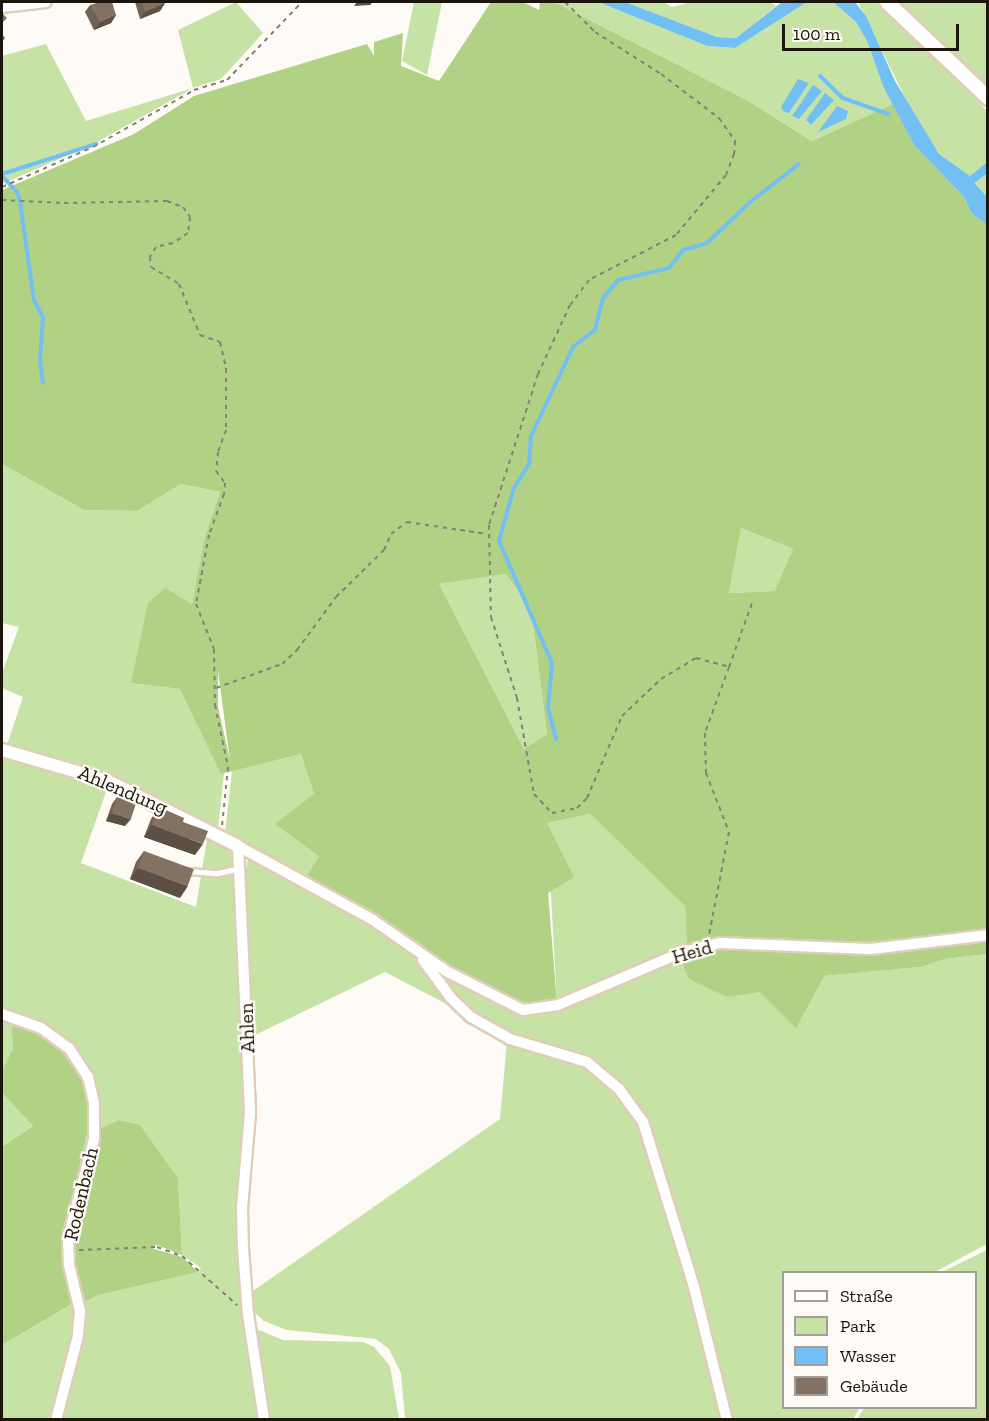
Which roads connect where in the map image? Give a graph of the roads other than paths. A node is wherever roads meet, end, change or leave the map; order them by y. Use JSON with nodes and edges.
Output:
{"nodes":[{"id":1,"x":46,"y":2,"type":"edge"},
{"id":2,"x":887,"y":2,"type":"edge"},
{"id":3,"x":2,"y":7,"type":"edge"},
{"id":4,"x":987,"y":98,"type":"edge"},
{"id":5,"x":2,"y":750,"type":"edge"},
{"id":6,"x":238,"y":846,"type":"junction"},
{"id":7,"x":176,"y":867,"type":"edge"},
{"id":8,"x":240,"y":868,"type":"junction"},
{"id":9,"x":987,"y":935,"type":"edge"},
{"id":10,"x":419,"y":955,"type":"junction"},
{"id":11,"x":2,"y":1014,"type":"edge"},
{"id":12,"x":56,"y":1419,"type":"edge"},
{"id":13,"x":264,"y":1419,"type":"edge"},
{"id":14,"x":727,"y":1419,"type":"edge"}],
"edges":[{"from":1,"to":3,"type":"street"},
{"from":2,"to":4,"type":"main road"},
{"from":5,"to":6,"type":"street","name":"Ahlendung"},
{"from":6,"to":8,"type":"street","name":"Ahlen"},
{"from":6,"to":10,"type":"street"},
{"from":7,"to":8,"type":"lane"},
{"from":8,"to":13,"type":"street","name":"Ahlen"},
{"from":9,"to":10,"type":"street","name":"Heid"},
{"from":10,"to":14,"type":"street"},
{"from":11,"to":12,"type":"street","name":"Rodenbach"}]}
